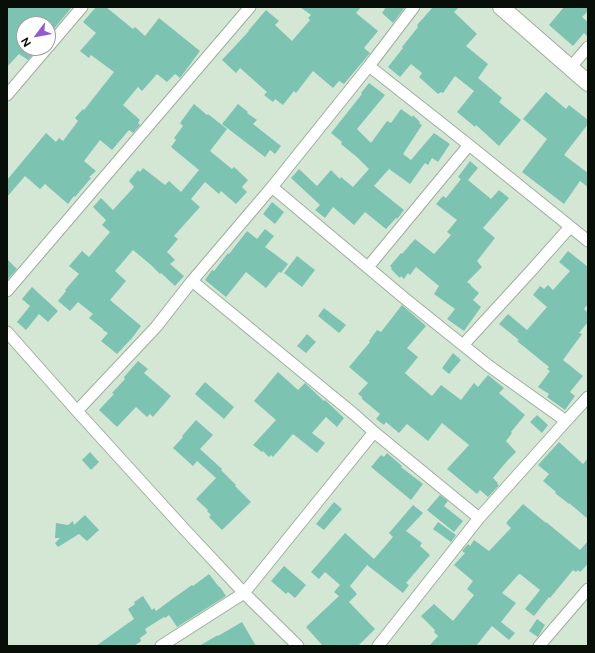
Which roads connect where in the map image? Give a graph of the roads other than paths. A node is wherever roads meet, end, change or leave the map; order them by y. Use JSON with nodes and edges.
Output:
{"nodes":[{"id":1,"x":82,"y":7,"type":"edge"},
{"id":2,"x":250,"y":7,"type":"edge"},
{"id":3,"x":414,"y":7,"type":"edge"},
{"id":4,"x":501,"y":7,"type":"edge"},
{"id":5,"x":56,"y":38,"type":"edge"},
{"id":6,"x":588,"y":47,"type":"edge"},
{"id":7,"x":40,"y":56,"type":"edge"},
{"id":8,"x":369,"y":66,"type":"junction"},
{"id":9,"x":570,"y":68,"type":"junction"},
{"id":10,"x":588,"y":83,"type":"edge"},
{"id":11,"x":9,"y":89,"type":"edge"},
{"id":12,"x":469,"y":145,"type":"junction"},
{"id":13,"x":272,"y":187,"type":"junction"},
{"id":14,"x":570,"y":227,"type":"junction"},
{"id":15,"x":588,"y":241,"type":"edge"},
{"id":16,"x":368,"y":267,"type":"junction"},
{"id":17,"x":192,"y":281,"type":"junction"},
{"id":18,"x":7,"y":291,"type":"edge"},
{"id":19,"x":7,"y":332,"type":"edge"},
{"id":20,"x":463,"y":345,"type":"junction"},
{"id":21,"x":588,"y":397,"type":"edge"},
{"id":22,"x":77,"y":412,"type":"junction"},
{"id":23,"x":566,"y":421,"type":"junction"},
{"id":24,"x":374,"y":432,"type":"junction"},
{"id":25,"x":479,"y":518,"type":"junction"},
{"id":26,"x":588,"y":589,"type":"edge"},
{"id":27,"x":244,"y":593,"type":"junction"},
{"id":28,"x":161,"y":646,"type":"edge"},
{"id":29,"x":298,"y":646,"type":"edge"},
{"id":30,"x":378,"y":646,"type":"edge"},
{"id":31,"x":539,"y":646,"type":"edge"}],
"edges":[{"from":1,"to":5,"type":"street"},
{"from":2,"to":18,"type":"street"},
{"from":3,"to":8,"type":"street"},
{"from":4,"to":9,"type":"street"},
{"from":6,"to":9,"type":"street"},
{"from":7,"to":11,"type":"street"},
{"from":8,"to":12,"type":"street"},
{"from":8,"to":13,"type":"street"},
{"from":9,"to":10,"type":"street"},
{"from":12,"to":14,"type":"street"},
{"from":12,"to":16,"type":"street"},
{"from":13,"to":16,"type":"street"},
{"from":13,"to":17,"type":"street"},
{"from":14,"to":15,"type":"street"},
{"from":14,"to":20,"type":"street"},
{"from":16,"to":20,"type":"street"},
{"from":17,"to":22,"type":"street"},
{"from":17,"to":24,"type":"street"},
{"from":19,"to":22,"type":"street"},
{"from":20,"to":23,"type":"street"},
{"from":21,"to":23,"type":"street"},
{"from":22,"to":27,"type":"street"},
{"from":23,"to":25,"type":"street"},
{"from":24,"to":25,"type":"street"},
{"from":24,"to":27,"type":"street"},
{"from":25,"to":30,"type":"street"},
{"from":26,"to":31,"type":"street"},
{"from":27,"to":28,"type":"street"},
{"from":27,"to":29,"type":"street"}]}
